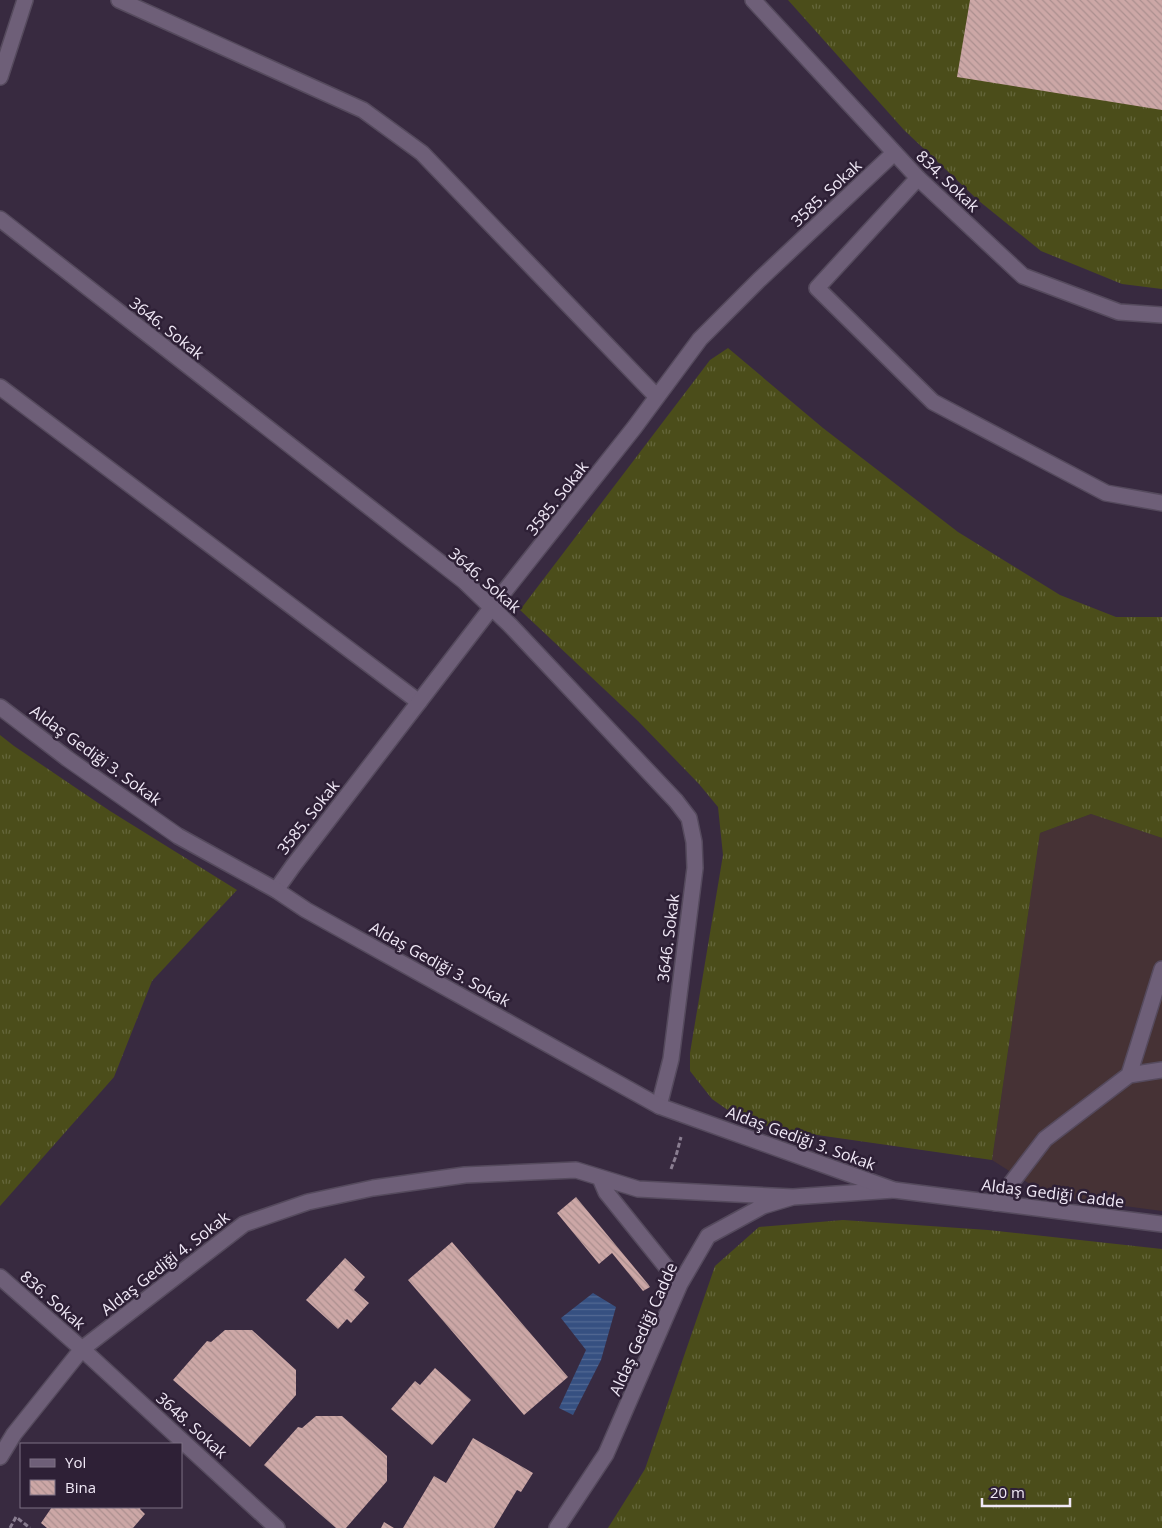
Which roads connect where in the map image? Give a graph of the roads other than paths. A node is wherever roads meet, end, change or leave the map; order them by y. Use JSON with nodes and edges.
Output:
{"nodes":[{"id":1,"x":25,"y":0,"type":"edge"},
{"id":2,"x":119,"y":0,"type":"edge"},
{"id":3,"x":753,"y":0,"type":"edge"},
{"id":4,"x":0,"y":76,"type":"edge"},
{"id":5,"x":894,"y":153,"type":"junction"},
{"id":6,"x":918,"y":178,"type":"junction"},
{"id":7,"x":0,"y":220,"type":"edge"},
{"id":8,"x":1162,"y":315,"type":"edge"},
{"id":9,"x":0,"y":387,"type":"edge"},
{"id":10,"x":657,"y":397,"type":"junction"},
{"id":11,"x":1162,"y":503,"type":"edge"},
{"id":12,"x":492,"y":607,"type":"junction"},
{"id":13,"x":419,"y":702,"type":"junction"},
{"id":14,"x":0,"y":707,"type":"edge"},
{"id":15,"x":276,"y":890,"type":"junction"},
{"id":16,"x":1162,"y":969,"type":"edge"},
{"id":17,"x":1162,"y":1070,"type":"edge"},
{"id":18,"x":1129,"y":1075,"type":"junction"},
{"id":19,"x":659,"y":1106,"type":"junction"},
{"id":20,"x":600,"y":1178,"type":"junction"},
{"id":21,"x":894,"y":1190,"type":"junction"},
{"id":22,"x":793,"y":1197,"type":"junction"},
{"id":23,"x":996,"y":1203,"type":"junction"},
{"id":24,"x":1162,"y":1224,"type":"edge"},
{"id":25,"x":0,"y":1277,"type":"edge"},
{"id":26,"x":680,"y":1284,"type":"junction"},
{"id":27,"x":82,"y":1348,"type":"junction"},
{"id":28,"x":0,"y":1457,"type":"edge"},
{"id":29,"x":276,"y":1528,"type":"edge"},
{"id":30,"x":557,"y":1528,"type":"edge"}],
"edges":[{"from":1,"to":4,"type":"street"},
{"from":2,"to":10,"type":"street"},
{"from":3,"to":5,"type":"street","name":"834. Sokak"},
{"from":5,"to":6,"type":"street","name":"834. Sokak"},
{"from":5,"to":10,"type":"street","name":"3585. Sokak"},
{"from":6,"to":8,"type":"street","name":"834. Sokak"},
{"from":6,"to":11,"type":"street"},
{"from":7,"to":12,"type":"street","name":"3646. Sokak"},
{"from":9,"to":13,"type":"street"},
{"from":10,"to":12,"type":"street","name":"3585. Sokak"},
{"from":12,"to":13,"type":"street","name":"3585. Sokak"},
{"from":12,"to":19,"type":"street","name":"3646. Sokak"},
{"from":13,"to":15,"type":"street","name":"3585. Sokak"},
{"from":14,"to":15,"type":"street","name":"Aldaş Gediği 3. Sokak"},
{"from":15,"to":19,"type":"street","name":"Aldaş Gediği 3. Sokak"},
{"from":16,"to":18,"type":"street"},
{"from":17,"to":18,"type":"street"},
{"from":18,"to":23,"type":"street"},
{"from":19,"to":21,"type":"street","name":"Aldaş Gediği 3. Sokak"},
{"from":20,"to":22,"type":"street","name":"Aldaş Gediği 4. Sokak"},
{"from":20,"to":26,"type":"street"},
{"from":20,"to":27,"type":"street","name":"Aldaş Gediği 4. Sokak"},
{"from":21,"to":22,"type":"street","name":"Aldaş Gediği Cadde"},
{"from":21,"to":23,"type":"street","name":"Aldaş Gediği Cadde"},
{"from":22,"to":26,"type":"street","name":"Aldaş Gediği Cadde"},
{"from":23,"to":24,"type":"street","name":"Aldaş Gediği Cadde"},
{"from":25,"to":27,"type":"street","name":"836. Sokak"},
{"from":26,"to":30,"type":"street","name":"Aldaş Gediği Cadde"},
{"from":27,"to":28,"type":"street","name":"Aldaş Gediği 4. Sokak"},
{"from":27,"to":29,"type":"street","name":"3648. Sokak"}]}
